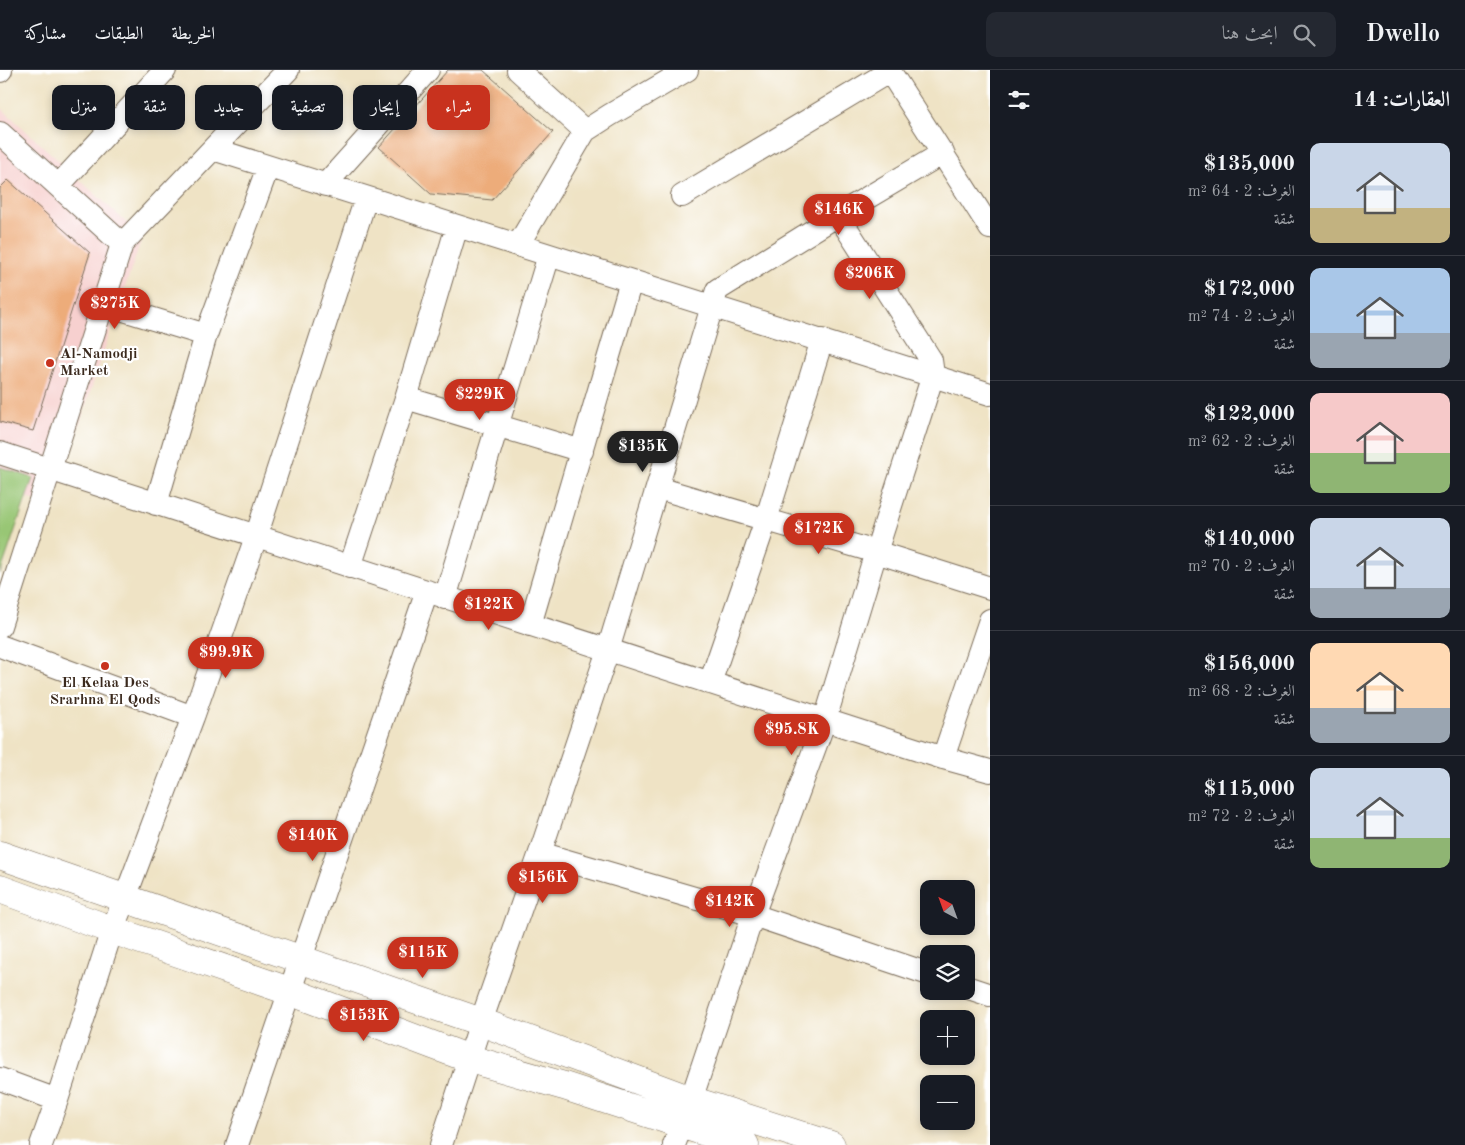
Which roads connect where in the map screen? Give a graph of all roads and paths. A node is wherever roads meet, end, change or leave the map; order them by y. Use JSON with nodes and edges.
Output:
{"nodes":[{"id":1,"x":165,"y":70,"type":"edge"},
{"id":2,"x":288,"y":70,"type":"edge"},
{"id":3,"x":428,"y":70,"type":"edge"},
{"id":4,"x":518,"y":70,"type":"edge"},
{"id":5,"x":687,"y":70,"type":"edge"},
{"id":6,"x":889,"y":70,"type":"edge"},
{"id":7,"x":585,"y":131,"type":"junction"},
{"id":8,"x":0,"y":132,"type":"edge"},
{"id":9,"x":213,"y":149,"type":"junction"},
{"id":10,"x":943,"y":153,"type":"junction"},
{"id":11,"x":268,"y":167,"type":"junction"},
{"id":12,"x":326,"y":184,"type":"junction"},
{"id":13,"x":58,"y":186,"type":"junction"},
{"id":14,"x":682,"y":196,"type":"dead end"},
{"id":15,"x":366,"y":198,"type":"junction"},
{"id":16,"x":838,"y":215,"type":"junction"},
{"id":17,"x":457,"y":226,"type":"junction"},
{"id":18,"x":990,"y":228,"type":"edge"},
{"id":19,"x":122,"y":244,"type":"junction"},
{"id":20,"x":518,"y":245,"type":"junction"},
{"id":21,"x":549,"y":255,"type":"junction"},
{"id":22,"x":631,"y":281,"type":"junction"},
{"id":23,"x":104,"y":304,"type":"junction"},
{"id":24,"x":713,"y":306,"type":"junction"},
{"id":25,"x":206,"y":335,"type":"junction"},
{"id":26,"x":822,"y":340,"type":"junction"},
{"id":27,"x":933,"y":376,"type":"junction"},
{"id":28,"x":984,"y":386,"type":"edge"},
{"id":29,"x":406,"y":398,"type":"junction"},
{"id":30,"x":498,"y":426,"type":"junction"},
{"id":31,"x":582,"y":451,"type":"junction"},
{"id":32,"x":0,"y":453,"type":"edge"},
{"id":33,"x":50,"y":470,"type":"junction"},
{"id":34,"x":658,"y":488,"type":"junction"},
{"id":35,"x":156,"y":504,"type":"junction"},
{"id":36,"x":766,"y":520,"type":"junction"},
{"id":37,"x":256,"y":537,"type":"junction"},
{"id":38,"x":876,"y":552,"type":"junction"},
{"id":39,"x":350,"y":567,"type":"junction"},
{"id":40,"x":990,"y":588,"type":"edge"},
{"id":41,"x":436,"y":594,"type":"junction"},
{"id":42,"x":990,"y":620,"type":"edge"},
{"id":43,"x":530,"y":625,"type":"junction"},
{"id":44,"x":0,"y":626,"type":"edge"},
{"id":45,"x":0,"y":646,"type":"edge"},
{"id":46,"x":608,"y":650,"type":"junction"},
{"id":47,"x":710,"y":683,"type":"junction"},
{"id":48,"x":193,"y":717,"type":"junction"},
{"id":49,"x":825,"y":720,"type":"junction"},
{"id":50,"x":944,"y":758,"type":"junction"},
{"id":51,"x":990,"y":772,"type":"edge"},
{"id":52,"x":540,"y":854,"type":"junction"},
{"id":53,"x":0,"y":855,"type":"edge"},
{"id":54,"x":0,"y":889,"type":"edge"},
{"id":55,"x":125,"y":898,"type":"junction"},
{"id":56,"x":753,"y":915,"type":"junction"},
{"id":57,"x":112,"y":930,"type":"junction"},
{"id":58,"x":300,"y":959,"type":"junction"},
{"id":59,"x":920,"y":971,"type":"edge"},
{"id":60,"x":975,"y":989,"type":"edge"},
{"id":61,"x":289,"y":991,"type":"junction"},
{"id":62,"x":990,"y":994,"type":"edge"},
{"id":63,"x":481,"y":1022,"type":"junction"},
{"id":64,"x":470,"y":1059,"type":"junction"},
{"id":65,"x":0,"y":1079,"type":"edge"},
{"id":66,"x":57,"y":1100,"type":"junction"},
{"id":67,"x":682,"y":1123,"type":"edge"},
{"id":68,"x":41,"y":1145,"type":"edge"},
{"id":69,"x":237,"y":1145,"type":"edge"},
{"id":70,"x":441,"y":1145,"type":"edge"},
{"id":71,"x":746,"y":1145,"type":"edge"},
{"id":72,"x":831,"y":1145,"type":"edge"}],
"edges":[{"from":1,"to":13,"type":"street"},
{"from":2,"to":9,"type":"street"},
{"from":3,"to":12,"type":"street"},
{"from":4,"to":7,"type":"street"},
{"from":5,"to":7,"type":"street"},
{"from":6,"to":10,"type":"street"},
{"from":6,"to":14,"type":"street"},
{"from":7,"to":20,"type":"street"},
{"from":8,"to":13,"type":"street"},
{"from":9,"to":11,"type":"street"},
{"from":9,"to":19,"type":"street"},
{"from":10,"to":16,"type":"street"},
{"from":10,"to":18,"type":"street"},
{"from":11,"to":12,"type":"street"},
{"from":11,"to":25,"type":"street"},
{"from":12,"to":15,"type":"street"},
{"from":13,"to":19,"type":"street"},
{"from":15,"to":17,"type":"street"},
{"from":15,"to":37,"type":"street"},
{"from":16,"to":24,"type":"street"},
{"from":16,"to":27,"type":"street"},
{"from":17,"to":20,"type":"street"},
{"from":17,"to":29,"type":"street"},
{"from":19,"to":23,"type":"street"},
{"from":20,"to":21,"type":"street"},
{"from":21,"to":22,"type":"street"},
{"from":21,"to":30,"type":"street"},
{"from":22,"to":24,"type":"street"},
{"from":22,"to":31,"type":"street"},
{"from":23,"to":25,"type":"street"},
{"from":23,"to":33,"type":"street"},
{"from":24,"to":26,"type":"street"},
{"from":24,"to":34,"type":"street"},
{"from":25,"to":35,"type":"street"},
{"from":26,"to":27,"type":"street"},
{"from":26,"to":36,"type":"street"},
{"from":27,"to":28,"type":"street"},
{"from":27,"to":38,"type":"street"},
{"from":29,"to":30,"type":"street"},
{"from":29,"to":39,"type":"street"},
{"from":30,"to":31,"type":"street"},
{"from":30,"to":41,"type":"street"},
{"from":31,"to":43,"type":"street"},
{"from":32,"to":33,"type":"street"},
{"from":33,"to":35,"type":"street"},
{"from":33,"to":44,"type":"street"},
{"from":34,"to":36,"type":"street"},
{"from":34,"to":46,"type":"street"},
{"from":35,"to":37,"type":"street"},
{"from":36,"to":38,"type":"street"},
{"from":36,"to":47,"type":"street"},
{"from":37,"to":39,"type":"street"},
{"from":37,"to":48,"type":"street"},
{"from":38,"to":40,"type":"street"},
{"from":38,"to":49,"type":"street"},
{"from":39,"to":41,"type":"street"},
{"from":41,"to":43,"type":"street"},
{"from":41,"to":58,"type":"street"},
{"from":42,"to":50,"type":"street"},
{"from":43,"to":46,"type":"street"},
{"from":45,"to":48,"type":"street"},
{"from":46,"to":47,"type":"street"},
{"from":46,"to":52,"type":"street"},
{"from":47,"to":49,"type":"street"},
{"from":48,"to":55,"type":"street"},
{"from":49,"to":50,"type":"street"},
{"from":49,"to":56,"type":"street"},
{"from":50,"to":51,"type":"street"},
{"from":52,"to":56,"type":"street"},
{"from":52,"to":63,"type":"street"},
{"from":53,"to":55,"type":"street"},
{"from":54,"to":57,"type":"street"},
{"from":55,"to":57,"type":"street"},
{"from":55,"to":58,"type":"street"},
{"from":56,"to":59,"type":"street"},
{"from":56,"to":67,"type":"street"},
{"from":57,"to":61,"type":"street"},
{"from":57,"to":66,"type":"street"},
{"from":58,"to":61,"type":"street"},
{"from":58,"to":63,"type":"street"},
{"from":60,"to":62,"type":"street"},
{"from":61,"to":64,"type":"street"},
{"from":61,"to":69,"type":"street"},
{"from":63,"to":64,"type":"street"},
{"from":63,"to":67,"type":"street"},
{"from":64,"to":67,"type":"street"},
{"from":64,"to":70,"type":"street"},
{"from":65,"to":66,"type":"street"},
{"from":66,"to":68,"type":"street"},
{"from":67,"to":71,"type":"street"},
{"from":67,"to":72,"type":"street"}]}
